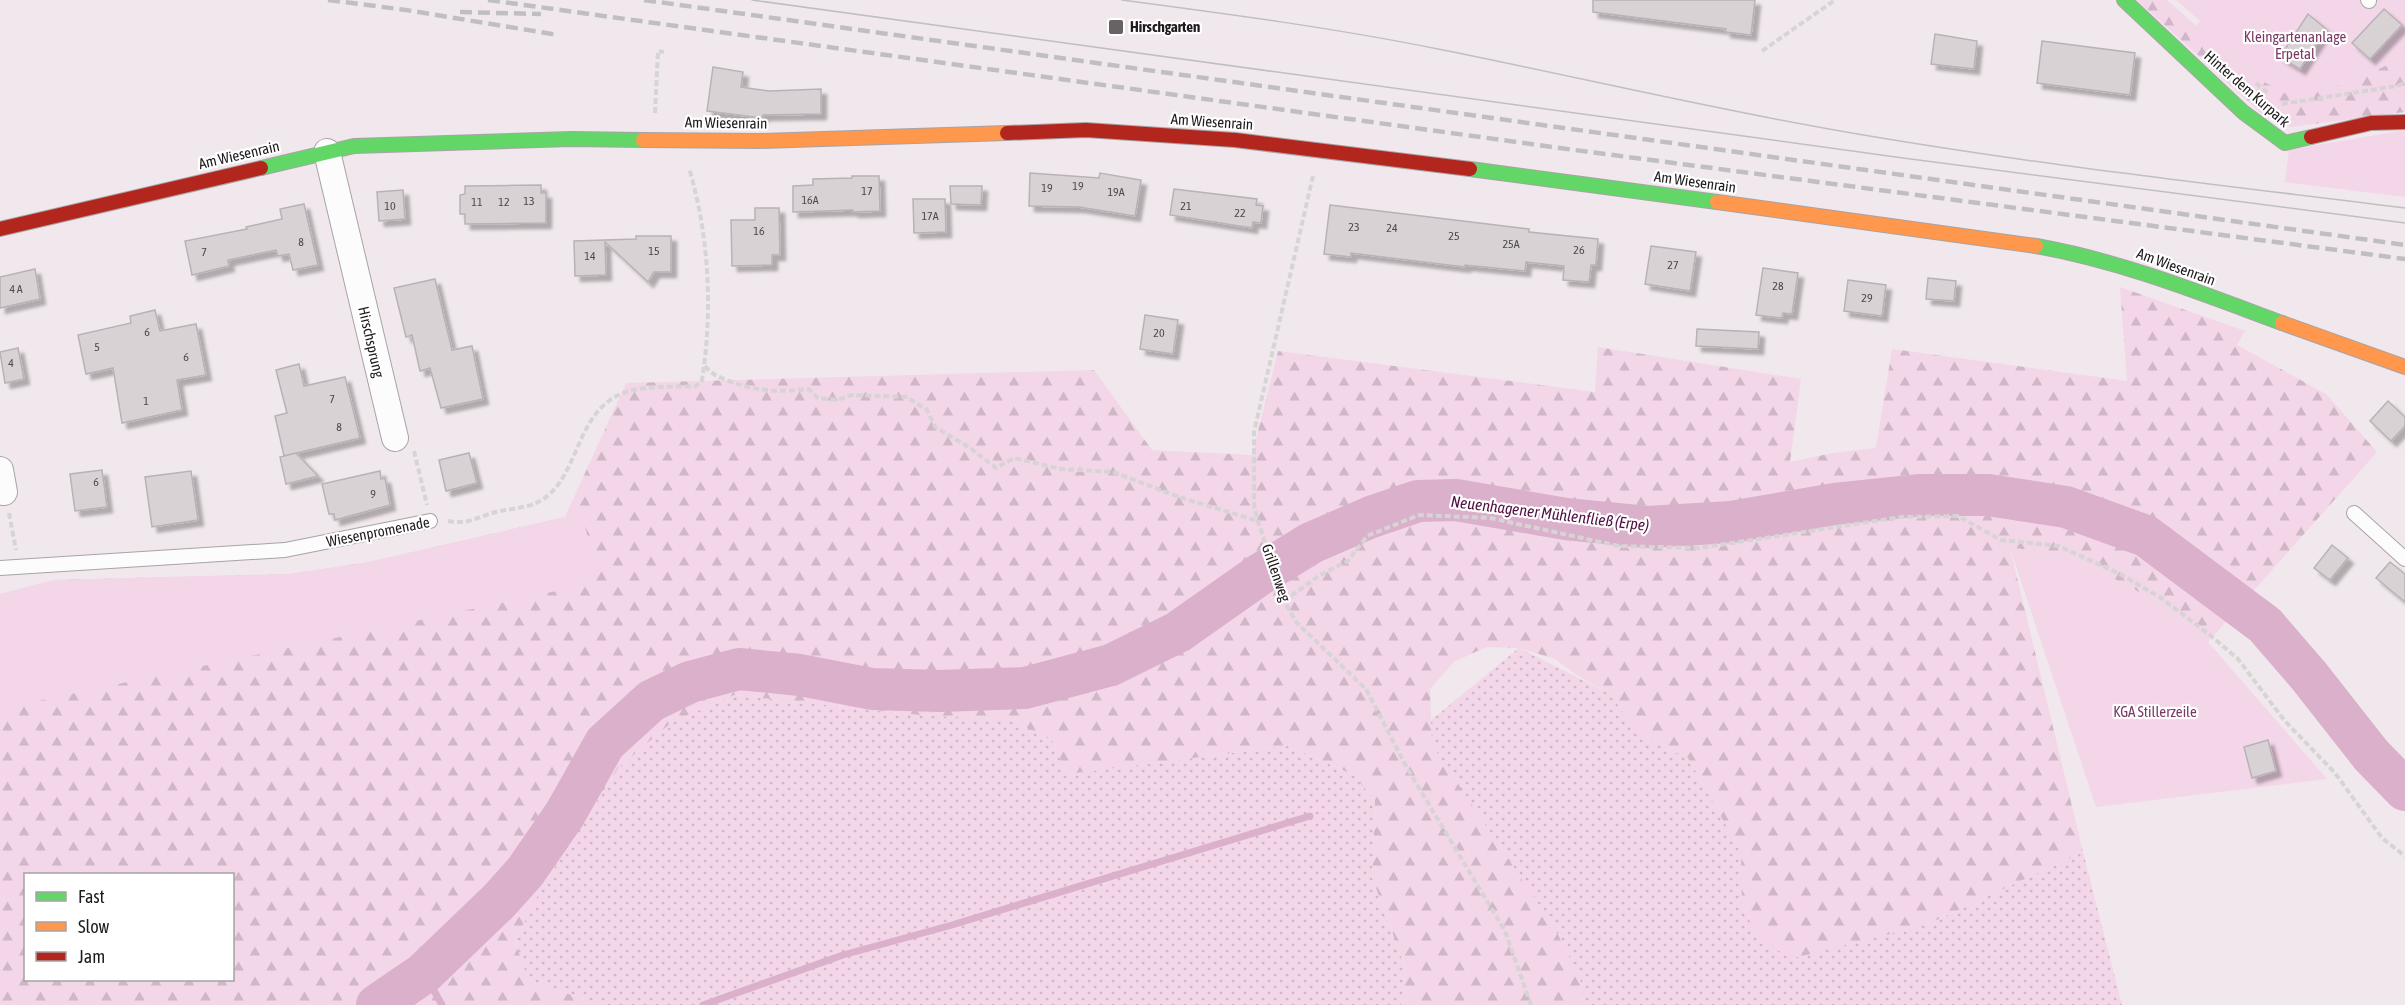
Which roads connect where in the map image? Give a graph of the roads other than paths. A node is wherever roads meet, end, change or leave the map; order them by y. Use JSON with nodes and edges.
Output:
{"nodes":[{"id":1,"x":2124,"y":0,"type":"edge"},
{"id":2,"x":2405,"y":122,"type":"edge"},
{"id":3,"x":327,"y":152,"type":"junction"},
{"id":4,"x":0,"y":229,"type":"edge"},
{"id":5,"x":2405,"y":367,"type":"edge"},
{"id":6,"x":395,"y":438,"type":"road end"},
{"id":7,"x":2354,"y":513,"type":"dead end"},
{"id":8,"x":430,"y":521,"type":"road end"},
{"id":9,"x":2405,"y":559,"type":"edge"},
{"id":10,"x":0,"y":568,"type":"edge"}],
"edges":[{"from":1,"to":2,"type":"street","name":"Hinter dem Kurpark"},
{"from":3,"to":4,"type":"street","name":"Am Wiesenrain"},
{"from":3,"to":5,"type":"street","name":"Am Wiesenrain"},
{"from":3,"to":6,"type":"street","name":"Hirschsprung"},
{"from":7,"to":9,"type":"lane"},
{"from":8,"to":10,"type":"lane","name":"Wiesenpromenade"}]}
